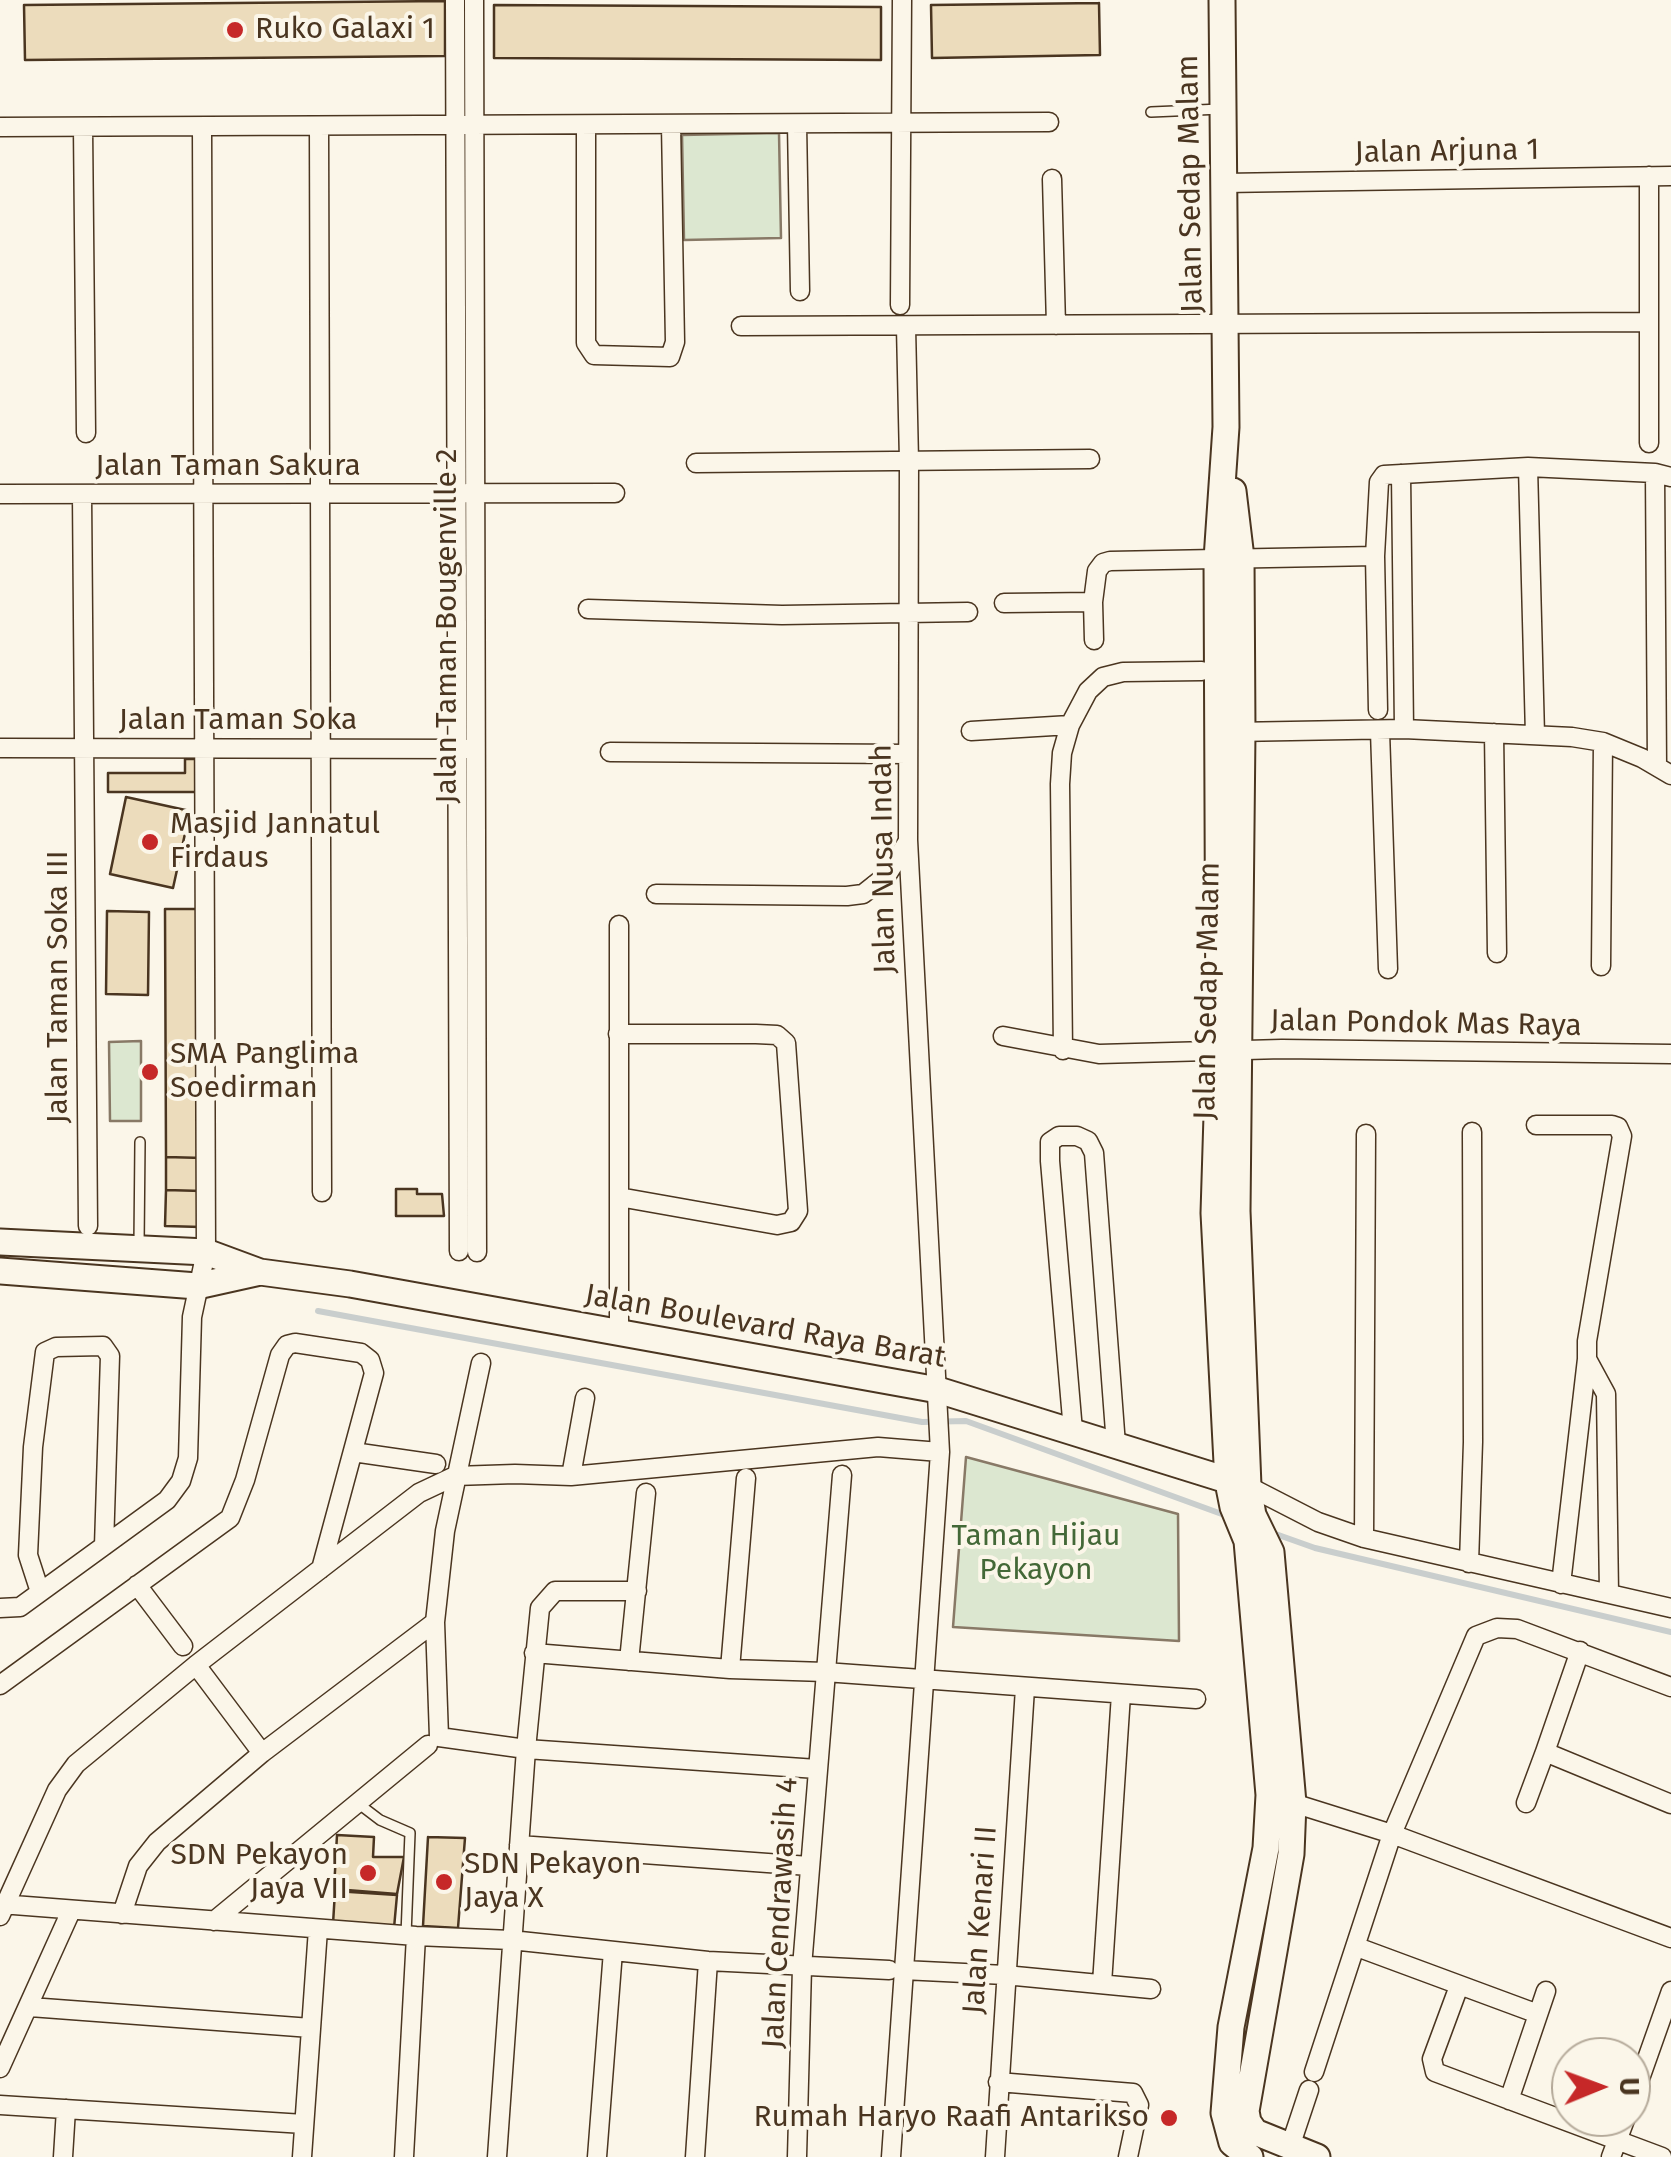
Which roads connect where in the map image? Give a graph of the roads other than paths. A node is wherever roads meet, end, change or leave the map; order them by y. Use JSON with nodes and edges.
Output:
{"nodes":[{"id":1,"x":454,"y":0,"type":"edge"},
{"id":2,"x":474,"y":0,"type":"edge"},
{"id":3,"x":902,"y":0,"type":"edge"},
{"id":4,"x":1222,"y":0,"type":"edge"},
{"id":5,"x":1223,"y":108,"type":"junction"},
{"id":6,"x":1151,"y":112,"type":"dead end"},
{"id":7,"x":1049,"y":122,"type":"dead end"},
{"id":8,"x":797,"y":124,"type":"junction"},
{"id":9,"x":900,"y":124,"type":"junction"},
{"id":10,"x":671,"y":125,"type":"junction"},
{"id":11,"x":319,"y":126,"type":"junction"},
{"id":12,"x":455,"y":126,"type":"junction"},
{"id":13,"x":474,"y":126,"type":"junction"},
{"id":14,"x":586,"y":126,"type":"junction"},
{"id":15,"x":84,"y":127,"type":"junction"},
{"id":16,"x":202,"y":127,"type":"junction"},
{"id":17,"x":0,"y":128,"type":"edge"},
{"id":18,"x":1649,"y":176,"type":"junction"},
{"id":19,"x":1671,"y":176,"type":"edge"},
{"id":20,"x":1052,"y":179,"type":"dead end"},
{"id":21,"x":1224,"y":183,"type":"junction"},
{"id":22,"x":800,"y":291,"type":"dead end"},
{"id":23,"x":900,"y":305,"type":"dead end"},
{"id":24,"x":1649,"y":322,"type":"junction"},
{"id":25,"x":1225,"y":324,"type":"junction"},
{"id":26,"x":1056,"y":325,"type":"junction"},
{"id":27,"x":740,"y":326,"type":"dead end"},
{"id":28,"x":906,"y":327,"type":"junction"},
{"id":29,"x":86,"y":434,"type":"dead end"},
{"id":30,"x":1649,"y":442,"type":"dead end"},
{"id":31,"x":1090,"y":459,"type":"dead end"},
{"id":32,"x":909,"y":460,"type":"junction"},
{"id":33,"x":696,"y":463,"type":"dead end"},
{"id":34,"x":1528,"y":467,"type":"junction"},
{"id":35,"x":1401,"y":474,"type":"junction"},
{"id":36,"x":1663,"y":475,"type":"edge"},
{"id":37,"x":615,"y":493,"type":"dead end"},
{"id":38,"x":0,"y":494,"type":"edge"},
{"id":39,"x":82,"y":494,"type":"junction"},
{"id":40,"x":203,"y":494,"type":"junction"},
{"id":41,"x":320,"y":495,"type":"junction"},
{"id":42,"x":466,"y":495,"type":"junction"},
{"id":43,"x":1375,"y":556,"type":"junction"},
{"id":44,"x":1229,"y":559,"type":"junction"},
{"id":45,"x":1093,"y":602,"type":"junction"},
{"id":46,"x":1004,"y":603,"type":"dead end"},
{"id":47,"x":588,"y":609,"type":"dead end"},
{"id":48,"x":910,"y":611,"type":"junction"},
{"id":49,"x":968,"y":612,"type":"dead end"},
{"id":50,"x":1094,"y":640,"type":"dead end"},
{"id":51,"x":1202,"y":671,"type":"dead end"},
{"id":52,"x":1378,"y":710,"type":"dead end"},
{"id":53,"x":1070,"y":725,"type":"junction"},
{"id":54,"x":1404,"y":729,"type":"junction"},
{"id":55,"x":971,"y":731,"type":"dead end"},
{"id":56,"x":1380,"y":731,"type":"junction"},
{"id":57,"x":1230,"y":732,"type":"junction"},
{"id":58,"x":1494,"y":733,"type":"junction"},
{"id":59,"x":1535,"y":735,"type":"junction"},
{"id":60,"x":1603,"y":742,"type":"junction"},
{"id":61,"x":0,"y":748,"type":"edge"},
{"id":62,"x":84,"y":748,"type":"junction"},
{"id":63,"x":204,"y":749,"type":"junction"},
{"id":64,"x":321,"y":749,"type":"junction"},
{"id":65,"x":466,"y":749,"type":"junction"},
{"id":66,"x":610,"y":752,"type":"dead end"},
{"id":67,"x":908,"y":754,"type":"junction"},
{"id":68,"x":1664,"y":771,"type":"edge"},
{"id":69,"x":908,"y":840,"type":"junction"},
{"id":70,"x":656,"y":894,"type":"dead end"},
{"id":71,"x":619,"y":925,"type":"dead end"},
{"id":72,"x":1497,"y":953,"type":"dead end"},
{"id":73,"x":1601,"y":966,"type":"dead end"},
{"id":74,"x":1388,"y":969,"type":"dead end"},
{"id":75,"x":618,"y":1034,"type":"junction"},
{"id":76,"x":1003,"y":1036,"type":"dead end"},
{"id":77,"x":1063,"y":1050,"type":"junction"},
{"id":78,"x":1230,"y":1050,"type":"junction"},
{"id":79,"x":1671,"y":1054,"type":"edge"},
{"id":80,"x":1536,"y":1125,"type":"dead end"},
{"id":81,"x":1472,"y":1132,"type":"dead end"},
{"id":82,"x":1366,"y":1134,"type":"dead end"},
{"id":83,"x":140,"y":1142,"type":"dead end"},
{"id":84,"x":322,"y":1192,"type":"dead end"},
{"id":85,"x":619,"y":1197,"type":"junction"},
{"id":86,"x":88,"y":1226,"type":"dead end"},
{"id":87,"x":0,"y":1242,"type":"edge"},
{"id":88,"x":138,"y":1251,"type":"junction"},
{"id":89,"x":468,"y":1251,"type":"dead end"},
{"id":90,"x":206,"y":1252,"type":"junction"},
{"id":91,"x":0,"y":1271,"type":"edge"},
{"id":92,"x":260,"y":1272,"type":"junction"},
{"id":93,"x":197,"y":1286,"type":"junction"},
{"id":94,"x":619,"y":1333,"type":"junction"},
{"id":95,"x":1587,"y":1359,"type":"junction"},
{"id":96,"x":481,"y":1363,"type":"dead end"},
{"id":97,"x":586,"y":1398,"type":"dead end"},
{"id":98,"x":939,"y":1398,"type":"junction"},
{"id":99,"x":1074,"y":1431,"type":"junction"},
{"id":100,"x":940,"y":1444,"type":"junction"},
{"id":101,"x":1116,"y":1445,"type":"junction"},
{"id":102,"x":353,"y":1452,"type":"junction"},
{"id":103,"x":436,"y":1464,"type":"dead end"},
{"id":104,"x":842,"y":1475,"type":"dead end"},
{"id":105,"x":455,"y":1476,"type":"junction"},
{"id":106,"x":570,"y":1476,"type":"junction"},
{"id":107,"x":746,"y":1478,"type":"dead end"},
{"id":108,"x":646,"y":1492,"type":"dead end"},
{"id":109,"x":1240,"y":1497,"type":"junction"},
{"id":110,"x":1364,"y":1538,"type":"junction"},
{"id":111,"x":104,"y":1546,"type":"junction"},
{"id":112,"x":1469,"y":1563,"type":"junction"},
{"id":113,"x":321,"y":1569,"type":"junction"},
{"id":114,"x":1561,"y":1584,"type":"junction"},
{"id":115,"x":137,"y":1585,"type":"junction"},
{"id":116,"x":637,"y":1591,"type":"junction"},
{"id":117,"x":40,"y":1592,"type":"junction"},
{"id":118,"x":1608,"y":1593,"type":"junction"},
{"id":119,"x":0,"y":1608,"type":"edge"},
{"id":120,"x":1671,"y":1608,"type":"edge"},
{"id":121,"x":434,"y":1622,"type":"junction"},
{"id":122,"x":182,"y":1646,"type":"dead end"},
{"id":123,"x":1580,"y":1651,"type":"junction"},
{"id":124,"x":534,"y":1653,"type":"junction"},
{"id":125,"x":629,"y":1661,"type":"junction"},
{"id":126,"x":196,"y":1665,"type":"junction"},
{"id":127,"x":730,"y":1670,"type":"junction"},
{"id":128,"x":824,"y":1672,"type":"junction"},
{"id":129,"x":924,"y":1680,"type":"junction"},
{"id":130,"x":0,"y":1686,"type":"edge"},
{"id":131,"x":1671,"y":1687,"type":"edge"},
{"id":132,"x":1025,"y":1688,"type":"junction"},
{"id":133,"x":1121,"y":1694,"type":"junction"},
{"id":134,"x":1196,"y":1699,"type":"dead end"},
{"id":135,"x":428,"y":1746,"type":"dead end"},
{"id":136,"x":526,"y":1749,"type":"junction"},
{"id":137,"x":1545,"y":1752,"type":"junction"},
{"id":138,"x":262,"y":1753,"type":"junction"},
{"id":139,"x":817,"y":1770,"type":"junction"},
{"id":140,"x":1281,"y":1799,"type":"junction"},
{"id":141,"x":1526,"y":1803,"type":"dead end"},
{"id":142,"x":359,"y":1804,"type":"junction"},
{"id":143,"x":1671,"y":1804,"type":"edge"},
{"id":144,"x":1392,"y":1834,"type":"junction"},
{"id":145,"x":519,"y":1845,"type":"junction"},
{"id":146,"x":809,"y":1866,"type":"junction"},
{"id":147,"x":2,"y":1908,"type":"edge"},
{"id":148,"x":71,"y":1911,"type":"junction"},
{"id":149,"x":122,"y":1914,"type":"junction"},
{"id":150,"x":214,"y":1921,"type":"junction"},
{"id":151,"x":318,"y":1929,"type":"junction"},
{"id":152,"x":411,"y":1936,"type":"junction"},
{"id":153,"x":1671,"y":1938,"type":"edge"},
{"id":154,"x":511,"y":1940,"type":"junction"},
{"id":155,"x":1357,"y":1947,"type":"junction"},
{"id":156,"x":1246,"y":1950,"type":"junction"},
{"id":157,"x":613,"y":1951,"type":"junction"},
{"id":158,"x":1272,"y":1956,"type":"junction"},
{"id":159,"x":708,"y":1961,"type":"junction"},
{"id":160,"x":802,"y":1967,"type":"junction"},
{"id":161,"x":896,"y":1970,"type":"junction"},
{"id":162,"x":1005,"y":1975,"type":"junction"},
{"id":163,"x":1102,"y":1984,"type":"junction"},
{"id":164,"x":1459,"y":1986,"type":"junction"},
{"id":165,"x":1152,"y":1989,"type":"dead end"},
{"id":166,"x":1546,"y":1991,"type":"dead end"},
{"id":167,"x":1671,"y":1991,"type":"edge"},
{"id":168,"x":30,"y":2006,"type":"junction"},
{"id":169,"x":1538,"y":2014,"type":"junction"},
{"id":170,"x":311,"y":2028,"type":"junction"},
{"id":171,"x":1651,"y":2048,"type":"edge"},
{"id":172,"x":0,"y":2068,"type":"edge"},
{"id":173,"x":998,"y":2082,"type":"junction"},
{"id":174,"x":1508,"y":2100,"type":"junction"},
{"id":175,"x":0,"y":2105,"type":"edge"},
{"id":176,"x":66,"y":2109,"type":"junction"},
{"id":177,"x":304,"y":2124,"type":"junction"},
{"id":178,"x":1290,"y":2148,"type":"junction"},
{"id":179,"x":1615,"y":2148,"type":"edge"},
{"id":180,"x":62,"y":2157,"type":"edge"},
{"id":181,"x":302,"y":2157,"type":"edge"},
{"id":182,"x":404,"y":2157,"type":"edge"},
{"id":183,"x":497,"y":2157,"type":"edge"},
{"id":184,"x":598,"y":2157,"type":"edge"},
{"id":185,"x":695,"y":2157,"type":"edge"},
{"id":186,"x":797,"y":2157,"type":"edge"},
{"id":187,"x":890,"y":2157,"type":"edge"},
{"id":188,"x":995,"y":2157,"type":"edge"},
{"id":189,"x":1128,"y":2157,"type":"edge"},
{"id":190,"x":1250,"y":2157,"type":"edge"},
{"id":191,"x":1316,"y":2157,"type":"edge"},
{"id":192,"x":1662,"y":2157,"type":"edge"}],
"edges":[{"from":1,"to":12,"type":"street","name":"Jalan Taman Bougenville 2"},
{"from":2,"to":13,"type":"street","name":"Jalan Taman Bougenville 2"},
{"from":3,"to":9,"type":"street"},
{"from":4,"to":5,"type":"street","name":"Jalan Sedap Malam"},
{"from":5,"to":6,"type":"lane"},
{"from":5,"to":21,"type":"street","name":"Jalan Sedap Malam"},
{"from":7,"to":9,"type":"street"},
{"from":8,"to":9,"type":"street"},
{"from":8,"to":10,"type":"street"},
{"from":8,"to":22,"type":"street"},
{"from":9,"to":23,"type":"street"},
{"from":10,"to":14,"type":"street"},
{"from":10,"to":14,"type":"street"},
{"from":11,"to":12,"type":"street"},
{"from":11,"to":16,"type":"street"},
{"from":11,"to":41,"type":"street"},
{"from":12,"to":13,"type":"street"},
{"from":12,"to":42,"type":"street","name":"Jalan Taman Bougenville 2"},
{"from":13,"to":14,"type":"street"},
{"from":13,"to":42,"type":"street","name":"Jalan Taman Bougenville 2"},
{"from":15,"to":16,"type":"street"},
{"from":15,"to":17,"type":"street"},
{"from":15,"to":29,"type":"street"},
{"from":16,"to":40,"type":"street"},
{"from":18,"to":19,"type":"street","name":"Jalan Arjuna 1"},
{"from":18,"to":21,"type":"street","name":"Jalan Arjuna 1"},
{"from":18,"to":24,"type":"street"},
{"from":20,"to":26,"type":"street"},
{"from":21,"to":25,"type":"street","name":"Jalan Sedap Malam"},
{"from":24,"to":25,"type":"street"},
{"from":24,"to":30,"type":"street"},
{"from":25,"to":26,"type":"street"},
{"from":25,"to":44,"type":"street","name":"Jalan Sedap Malam"},
{"from":26,"to":28,"type":"street"},
{"from":27,"to":28,"type":"street"},
{"from":28,"to":32,"type":"street","name":"Jalan Nusa Indah"},
{"from":31,"to":32,"type":"street"},
{"from":32,"to":33,"type":"street"},
{"from":32,"to":48,"type":"street","name":"Jalan Nusa Indah"},
{"from":34,"to":35,"type":"street"},
{"from":34,"to":36,"type":"street"},
{"from":34,"to":59,"type":"street"},
{"from":35,"to":43,"type":"street"},
{"from":35,"to":54,"type":"street"},
{"from":36,"to":68,"type":"street"},
{"from":37,"to":42,"type":"street","name":"Jalan Taman Sakura"},
{"from":38,"to":39,"type":"street","name":"Jalan Taman Sakura"},
{"from":39,"to":40,"type":"street","name":"Jalan Taman Sakura"},
{"from":39,"to":62,"type":"street","name":"Jalan Taman Soka III"},
{"from":40,"to":41,"type":"street","name":"Jalan Taman Sakura"},
{"from":40,"to":63,"type":"street"},
{"from":41,"to":42,"type":"street","name":"Jalan Taman Sakura"},
{"from":41,"to":64,"type":"street"},
{"from":42,"to":65,"type":"street","name":"Jalan Taman Bougenville 2"},
{"from":43,"to":44,"type":"street"},
{"from":43,"to":52,"type":"street"},
{"from":44,"to":45,"type":"street"},
{"from":44,"to":57,"type":"street","name":"Jalan Sedap Malam"},
{"from":45,"to":46,"type":"street"},
{"from":45,"to":50,"type":"street"},
{"from":47,"to":48,"type":"street"},
{"from":48,"to":49,"type":"street"},
{"from":48,"to":67,"type":"street","name":"Jalan Nusa Indah"},
{"from":51,"to":53,"type":"street"},
{"from":53,"to":55,"type":"street"},
{"from":53,"to":77,"type":"street"},
{"from":54,"to":56,"type":"street"},
{"from":54,"to":58,"type":"street"},
{"from":56,"to":57,"type":"street"},
{"from":56,"to":74,"type":"street"},
{"from":57,"to":78,"type":"street","name":"Jalan Sedap Malam"},
{"from":58,"to":59,"type":"street"},
{"from":58,"to":72,"type":"street"},
{"from":59,"to":60,"type":"street"},
{"from":60,"to":68,"type":"street"},
{"from":60,"to":73,"type":"street"},
{"from":61,"to":62,"type":"street","name":"Jalan Taman Soka"},
{"from":62,"to":63,"type":"street","name":"Jalan Taman Soka"},
{"from":62,"to":86,"type":"street","name":"Jalan Taman Soka III"},
{"from":63,"to":64,"type":"street","name":"Jalan Taman Soka"},
{"from":63,"to":90,"type":"street"},
{"from":64,"to":65,"type":"street","name":"Jalan Taman Soka"},
{"from":64,"to":84,"type":"street"},
{"from":65,"to":89,"type":"street","name":"Jalan Taman Bougenville 2"},
{"from":66,"to":67,"type":"street"},
{"from":67,"to":69,"type":"street","name":"Jalan Nusa Indah"},
{"from":69,"to":70,"type":"street"},
{"from":69,"to":98,"type":"street","name":"Jalan Nusa Indah"},
{"from":71,"to":75,"type":"street"},
{"from":75,"to":85,"type":"street"},
{"from":75,"to":85,"type":"street"},
{"from":76,"to":77,"type":"street","name":"Jalan Pondok Mas Raya"},
{"from":77,"to":78,"type":"street","name":"Jalan Pondok Mas Raya"},
{"from":78,"to":79,"type":"street","name":"Jalan Pondok Mas Raya"},
{"from":78,"to":109,"type":"street","name":"Jalan Sedap Malam"},
{"from":80,"to":95,"type":"street"},
{"from":81,"to":112,"type":"street"},
{"from":82,"to":110,"type":"street"},
{"from":83,"to":88,"type":"lane"},
{"from":85,"to":94,"type":"street"},
{"from":87,"to":88,"type":"street"},
{"from":88,"to":90,"type":"street"},
{"from":90,"to":92,"type":"street"},
{"from":90,"to":93,"type":"street"},
{"from":91,"to":93,"type":"street"},
{"from":92,"to":93,"type":"street"},
{"from":92,"to":94,"type":"street","name":"Jalan Boulevard Raya Barat"},
{"from":93,"to":111,"type":"street"},
{"from":94,"to":98,"type":"street","name":"Jalan Boulevard Raya Barat"},
{"from":95,"to":114,"type":"street"},
{"from":95,"to":118,"type":"street"},
{"from":96,"to":105,"type":"street"},
{"from":97,"to":106,"type":"street"},
{"from":98,"to":99,"type":"street","name":"Jalan Boulevard Raya Barat"},
{"from":98,"to":100,"type":"street","name":"Jalan Nusa Indah"},
{"from":99,"to":101,"type":"street","name":"Jalan Boulevard Raya Barat"},
{"from":99,"to":101,"type":"street"},
{"from":100,"to":106,"type":"street"},
{"from":100,"to":129,"type":"street","name":"Jalan Nusa Indah"},
{"from":101,"to":109,"type":"street","name":"Jalan Boulevard Raya Barat"},
{"from":102,"to":103,"type":"street"},
{"from":102,"to":113,"type":"street"},
{"from":102,"to":115,"type":"street"},
{"from":104,"to":128,"type":"street","name":"Jalan Cendrawasih 4"},
{"from":105,"to":106,"type":"street"},
{"from":105,"to":113,"type":"street"},
{"from":105,"to":121,"type":"street"},
{"from":107,"to":127,"type":"street"},
{"from":108,"to":116,"type":"street"},
{"from":109,"to":110,"type":"street"},
{"from":109,"to":140,"type":"street","name":"Jalan Sedap Malam"},
{"from":110,"to":112,"type":"street"},
{"from":111,"to":117,"type":"street"},
{"from":111,"to":117,"type":"street"},
{"from":112,"to":114,"type":"street"},
{"from":113,"to":126,"type":"street"},
{"from":114,"to":118,"type":"street"},
{"from":115,"to":122,"type":"street"},
{"from":115,"to":130,"type":"street"},
{"from":116,"to":124,"type":"street"},
{"from":116,"to":125,"type":"street"},
{"from":117,"to":119,"type":"street"},
{"from":118,"to":120,"type":"street"},
{"from":121,"to":136,"type":"street"},
{"from":121,"to":138,"type":"street"},
{"from":123,"to":131,"type":"street"},
{"from":123,"to":137,"type":"street"},
{"from":123,"to":144,"type":"street"},
{"from":124,"to":125,"type":"street"},
{"from":124,"to":136,"type":"street"},
{"from":125,"to":127,"type":"street"},
{"from":126,"to":138,"type":"street"},
{"from":126,"to":147,"type":"street"},
{"from":127,"to":128,"type":"street"},
{"from":128,"to":129,"type":"street"},
{"from":128,"to":139,"type":"street","name":"Jalan Cendrawasih 4"},
{"from":129,"to":132,"type":"street"},
{"from":129,"to":161,"type":"street","name":"Jalan Nusa Indah"},
{"from":132,"to":133,"type":"street"},
{"from":132,"to":162,"type":"street","name":"Jalan Kenari II"},
{"from":133,"to":134,"type":"street"},
{"from":133,"to":163,"type":"street"},
{"from":135,"to":142,"type":"street"},
{"from":136,"to":139,"type":"street"},
{"from":136,"to":145,"type":"street"},
{"from":137,"to":141,"type":"street"},
{"from":137,"to":143,"type":"street"},
{"from":138,"to":149,"type":"street"},
{"from":139,"to":146,"type":"street","name":"Jalan Cendrawasih 4"},
{"from":140,"to":144,"type":"street"},
{"from":140,"to":156,"type":"street"},
{"from":140,"to":158,"type":"street"},
{"from":142,"to":150,"type":"street"},
{"from":142,"to":152,"type":"lane"},
{"from":144,"to":153,"type":"street"},
{"from":144,"to":155,"type":"street"},
{"from":145,"to":146,"type":"street"},
{"from":145,"to":154,"type":"street"},
{"from":146,"to":160,"type":"street","name":"Jalan Cendrawasih 4"},
{"from":147,"to":148,"type":"street"},
{"from":148,"to":149,"type":"street"},
{"from":148,"to":168,"type":"street"},
{"from":149,"to":150,"type":"street"},
{"from":150,"to":151,"type":"street"},
{"from":151,"to":152,"type":"street"},
{"from":151,"to":170,"type":"street"},
{"from":152,"to":154,"type":"street"},
{"from":152,"to":182,"type":"street"},
{"from":154,"to":157,"type":"street"},
{"from":154,"to":183,"type":"street"},
{"from":155,"to":164,"type":"street"},
{"from":155,"to":178,"type":"street"},
{"from":156,"to":158,"type":"street"},
{"from":156,"to":190,"type":"street"},
{"from":157,"to":159,"type":"street"},
{"from":157,"to":184,"type":"street"},
{"from":158,"to":178,"type":"street"},
{"from":159,"to":160,"type":"street"},
{"from":159,"to":185,"type":"street"},
{"from":160,"to":161,"type":"street"},
{"from":160,"to":186,"type":"street","name":"Jalan Cendrawasih 4"},
{"from":161,"to":162,"type":"street"},
{"from":161,"to":187,"type":"street","name":"Jalan Nusa Indah"},
{"from":162,"to":163,"type":"street"},
{"from":162,"to":173,"type":"street","name":"Jalan Kenari II"},
{"from":163,"to":165,"type":"street"},
{"from":164,"to":169,"type":"street"},
{"from":164,"to":174,"type":"street"},
{"from":166,"to":169,"type":"street"},
{"from":167,"to":171,"type":"street"},
{"from":168,"to":170,"type":"street"},
{"from":168,"to":172,"type":"street"},
{"from":169,"to":174,"type":"street"},
{"from":170,"to":177,"type":"street"},
{"from":173,"to":188,"type":"street","name":"Jalan Kenari II"},
{"from":173,"to":189,"type":"street"},
{"from":174,"to":179,"type":"street"},
{"from":175,"to":176,"type":"street"},
{"from":176,"to":177,"type":"street"},
{"from":176,"to":180,"type":"street"},
{"from":177,"to":181,"type":"street"},
{"from":178,"to":191,"type":"street"},
{"from":179,"to":192,"type":"street"}]}
